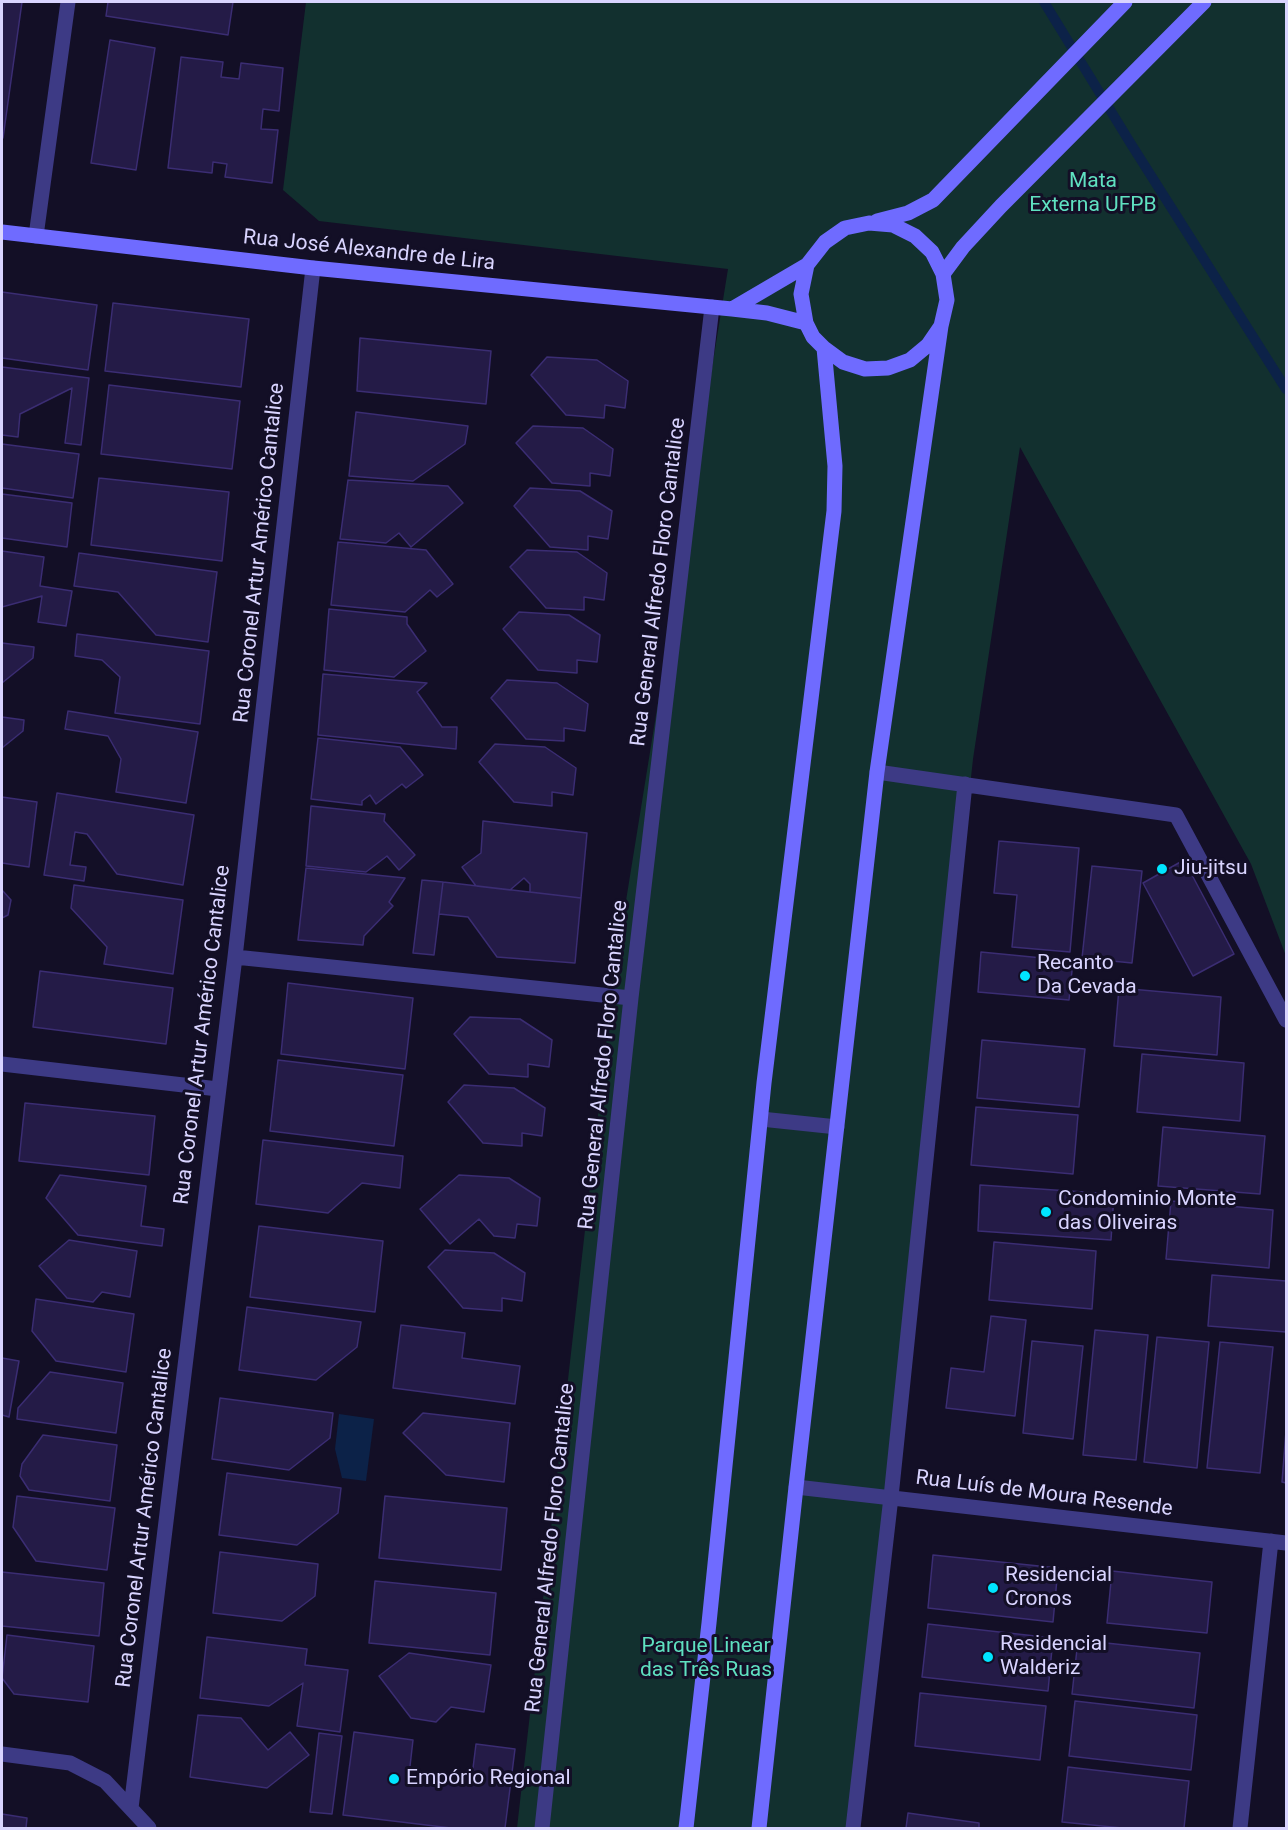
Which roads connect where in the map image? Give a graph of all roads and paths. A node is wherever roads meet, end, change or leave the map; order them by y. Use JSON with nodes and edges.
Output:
{"nodes":[{"id":1,"x":68,"y":2,"type":"edge"},
{"id":2,"x":1125,"y":2,"type":"edge"},
{"id":3,"x":1204,"y":2,"type":"edge"},
{"id":4,"x":869,"y":223,"type":"junction"},
{"id":5,"x":2,"y":231,"type":"edge"},
{"id":6,"x":36,"y":236,"type":"junction"},
{"id":7,"x":807,"y":265,"type":"junction"},
{"id":8,"x":313,"y":268,"type":"junction"},
{"id":9,"x":944,"y":274,"type":"junction"},
{"id":10,"x":712,"y":307,"type":"junction"},
{"id":11,"x":732,"y":309,"type":"junction"},
{"id":12,"x":806,"y":323,"type":"junction"},
{"id":13,"x":941,"y":326,"type":"junction"},
{"id":14,"x":824,"y":348,"type":"junction"},
{"id":15,"x":877,"y":772,"type":"junction"},
{"id":16,"x":965,"y":784,"type":"junction"},
{"id":17,"x":235,"y":957,"type":"junction"},
{"id":18,"x":631,"y":998,"type":"junction"},
{"id":19,"x":1287,"y":1020,"type":"edge"},
{"id":20,"x":2,"y":1064,"type":"edge"},
{"id":21,"x":218,"y":1089,"type":"junction"},
{"id":22,"x":760,"y":1119,"type":"junction"},
{"id":23,"x":837,"y":1127,"type":"junction"},
{"id":24,"x":796,"y":1487,"type":"junction"},
{"id":25,"x":891,"y":1497,"type":"junction"},
{"id":26,"x":1279,"y":1542,"type":"edge"},
{"id":27,"x":2,"y":1754,"type":"edge"},
{"id":28,"x":131,"y":1808,"type":"junction"},
{"id":29,"x":149,"y":1828,"type":"edge"},
{"id":30,"x":542,"y":1828,"type":"edge"},
{"id":31,"x":686,"y":1828,"type":"edge"},
{"id":32,"x":759,"y":1828,"type":"edge"},
{"id":33,"x":853,"y":1828,"type":"edge"},
{"id":34,"x":1240,"y":1828,"type":"edge"}],
"edges":[{"from":1,"to":6,"type":"street"},
{"from":2,"to":4,"type":"main road"},
{"from":3,"to":9,"type":"main road"},
{"from":4,"to":7,"type":"main road"},
{"from":4,"to":9,"type":"main road"},
{"from":5,"to":6,"type":"main road","name":"Rua José Alexandre de Lira"},
{"from":6,"to":8,"type":"main road","name":"Rua José Alexandre de Lira"},
{"from":7,"to":11,"type":"main road"},
{"from":7,"to":12,"type":"main road"},
{"from":8,"to":10,"type":"main road","name":"Rua José Alexandre de Lira"},
{"from":8,"to":17,"type":"street","name":"Rua Coronel Artur Américo Cantalice"},
{"from":9,"to":13,"type":"main road"},
{"from":10,"to":11,"type":"main road","name":"Rua José Alexandre de Lira"},
{"from":10,"to":18,"type":"street","name":"Rua General Alfredo Floro Cantalice"},
{"from":11,"to":12,"type":"main road","name":"Rua José Alexandre de Lira"},
{"from":12,"to":14,"type":"main road"},
{"from":13,"to":14,"type":"main road"},
{"from":13,"to":15,"type":"main road"},
{"from":14,"to":22,"type":"main road"},
{"from":15,"to":16,"type":"street"},
{"from":15,"to":23,"type":"main road"},
{"from":16,"to":19,"type":"street"},
{"from":16,"to":25,"type":"street"},
{"from":17,"to":18,"type":"street"},
{"from":17,"to":21,"type":"street","name":"Rua Coronel Artur Américo Cantalice"},
{"from":18,"to":30,"type":"street","name":"Rua General Alfredo Floro Cantalice"},
{"from":20,"to":21,"type":"street"},
{"from":21,"to":28,"type":"street","name":"Rua Coronel Artur Américo Cantalice"},
{"from":22,"to":23,"type":"street"},
{"from":22,"to":31,"type":"main road"},
{"from":23,"to":24,"type":"main road"},
{"from":24,"to":25,"type":"street","name":"Rua Luís de Moura Resende"},
{"from":24,"to":32,"type":"main road"},
{"from":25,"to":26,"type":"street","name":"Rua Luís de Moura Resende"},
{"from":25,"to":33,"type":"street"},
{"from":26,"to":34,"type":"street"},
{"from":27,"to":28,"type":"street"},
{"from":28,"to":29,"type":"street"}]}
